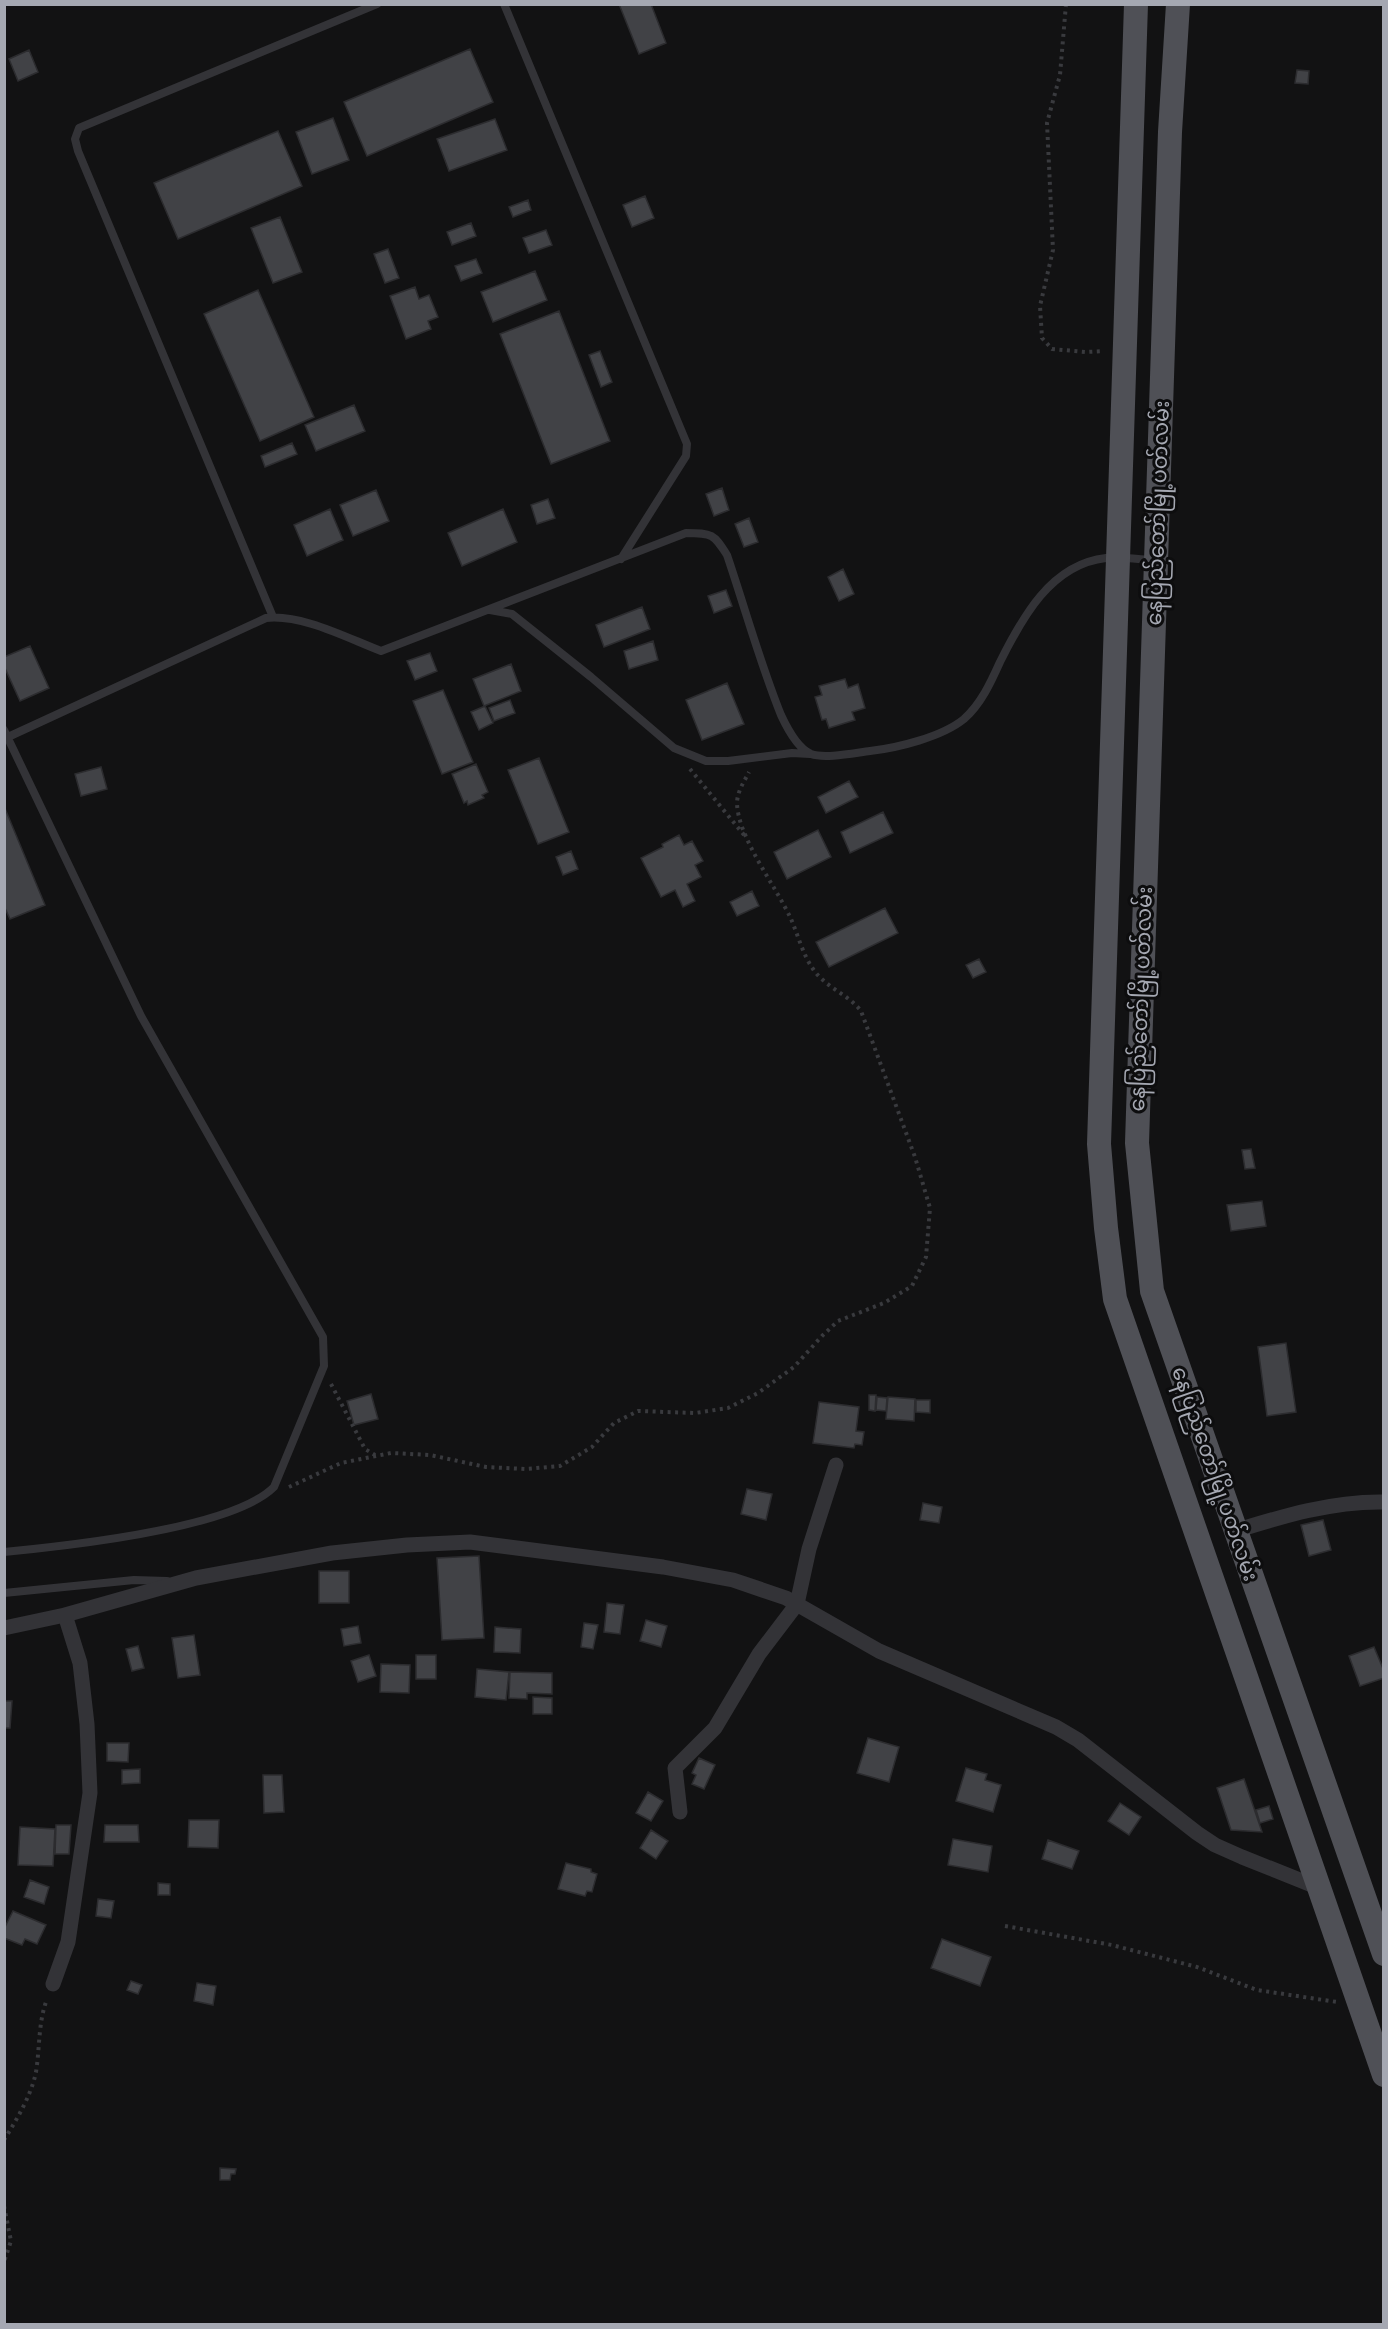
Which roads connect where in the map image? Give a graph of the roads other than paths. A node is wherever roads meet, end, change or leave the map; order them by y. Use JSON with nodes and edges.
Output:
{"nodes":[{"id":1,"x":377,"y":4,"type":"edge"},
{"id":2,"x":504,"y":4,"type":"edge"},
{"id":3,"x":1136,"y":4,"type":"edge"},
{"id":4,"x":1178,"y":4,"type":"edge"},
{"id":5,"x":1119,"y":558,"type":"junction"},
{"id":6,"x":621,"y":559,"type":"junction"},
{"id":7,"x":1156,"y":560,"type":"junction"},
{"id":8,"x":488,"y":610,"type":"junction"},
{"id":9,"x":273,"y":617,"type":"junction"},
{"id":10,"x":6,"y":734,"type":"edge"},
{"id":11,"x":812,"y":754,"type":"junction"},
{"id":12,"x":836,"y":1466,"type":"dead end"},
{"id":13,"x":1383,"y":1502,"type":"edge"},
{"id":14,"x":1235,"y":1531,"type":"junction"},
{"id":15,"x":4,"y":1552,"type":"edge"},
{"id":16,"x":183,"y":1581,"type":"junction"},
{"id":17,"x":4,"y":1593,"type":"edge"},
{"id":18,"x":797,"y":1605,"type":"junction"},
{"id":19,"x":65,"y":1615,"type":"junction"},
{"id":20,"x":4,"y":1628,"type":"edge"},
{"id":21,"x":680,"y":1812,"type":"dead end"},
{"id":22,"x":1317,"y":1887,"type":"junction"},
{"id":23,"x":1383,"y":1954,"type":"edge"},
{"id":24,"x":53,"y":1984,"type":"road end"},
{"id":25,"x":1383,"y":2075,"type":"edge"}],
"edges":[{"from":1,"to":9,"type":"lane"},
{"from":2,"to":6,"type":"lane"},
{"from":3,"to":5,"type":"main road"},
{"from":4,"to":7,"type":"main road","name":"နေပြည်တော်မြို့ပတ်လမ်း"},
{"from":5,"to":7,"type":"lane"},
{"from":5,"to":11,"type":"lane"},
{"from":5,"to":22,"type":"main road"},
{"from":6,"to":8,"type":"lane"},
{"from":6,"to":11,"type":"lane"},
{"from":7,"to":14,"type":"main road","name":"နေပြည်တော်မြို့ပတ်လမ်း"},
{"from":8,"to":9,"type":"lane"},
{"from":8,"to":11,"type":"lane"},
{"from":9,"to":10,"type":"lane"},
{"from":10,"to":15,"type":"lane"},
{"from":12,"to":18,"type":"street"},
{"from":13,"to":14,"type":"street"},
{"from":14,"to":23,"type":"main road","name":"နေပြည်တော်မြို့ပတ်လမ်း"},
{"from":16,"to":17,"type":"lane"},
{"from":16,"to":18,"type":"street"},
{"from":16,"to":19,"type":"street"},
{"from":18,"to":21,"type":"street"},
{"from":18,"to":22,"type":"street"},
{"from":19,"to":20,"type":"street"},
{"from":19,"to":24,"type":"street"},
{"from":22,"to":25,"type":"main road"}]}
